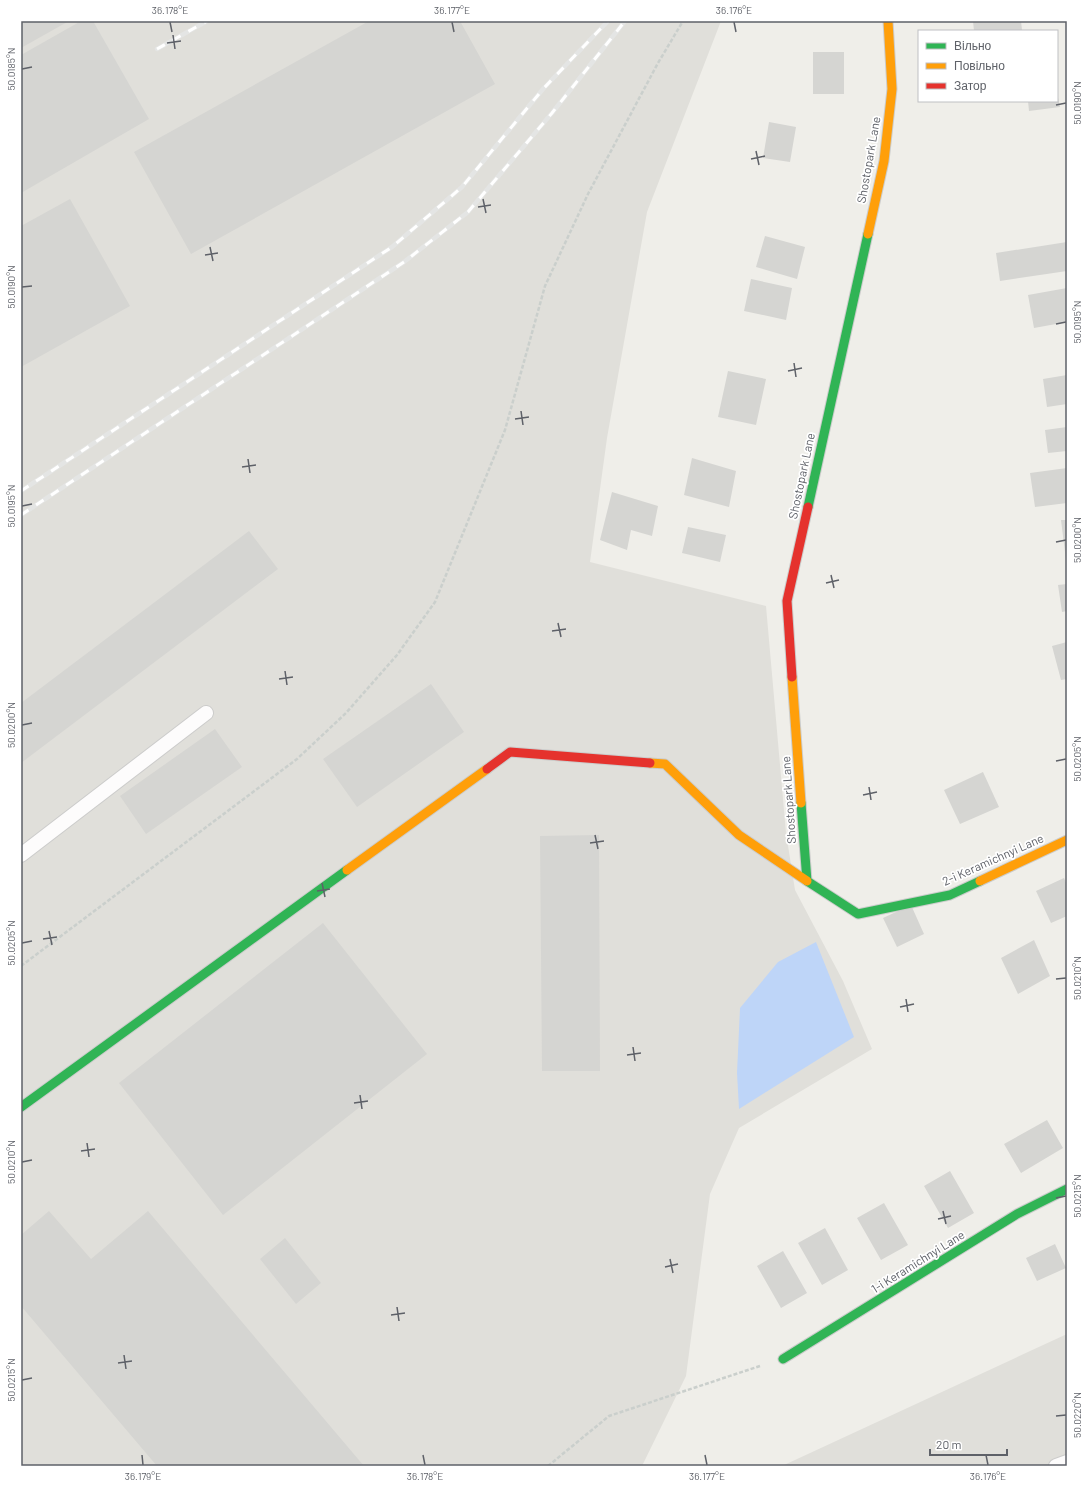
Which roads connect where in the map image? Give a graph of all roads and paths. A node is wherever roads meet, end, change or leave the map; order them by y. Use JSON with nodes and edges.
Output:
{"nodes":[{"id":1,"x":683,"y":21,"type":"edge"},
{"id":2,"x":888,"y":21,"type":"edge"},
{"id":3,"x":206,"y":714,"type":"dead end"},
{"id":4,"x":1067,"y":840,"type":"edge"},
{"id":5,"x":21,"y":855,"type":"edge"},
{"id":6,"x":807,"y":881,"type":"junction"},
{"id":7,"x":21,"y":966,"type":"edge"},
{"id":8,"x":21,"y":1107,"type":"edge"},
{"id":9,"x":1067,"y":1189,"type":"edge"},
{"id":10,"x":783,"y":1359,"type":"joint"},
{"id":11,"x":1067,"y":1462,"type":"edge"},
{"id":12,"x":548,"y":1466,"type":"edge"},
{"id":13,"x":1056,"y":1466,"type":"edge"}],
"edges":[{"from":1,"to":7,"type":"path"},
{"from":2,"to":6,"type":"street","name":"Shostopark Lane"},
{"from":3,"to":5,"type":"lane"},
{"from":4,"to":6,"type":"street","name":"2-i Keramichnyi Lane"},
{"from":6,"to":8,"type":"street"},
{"from":9,"to":10,"type":"street","name":"1-i Keramichnyi Lane"},
{"from":10,"to":12,"type":"path"},
{"from":11,"to":13,"type":"lane"}]}
